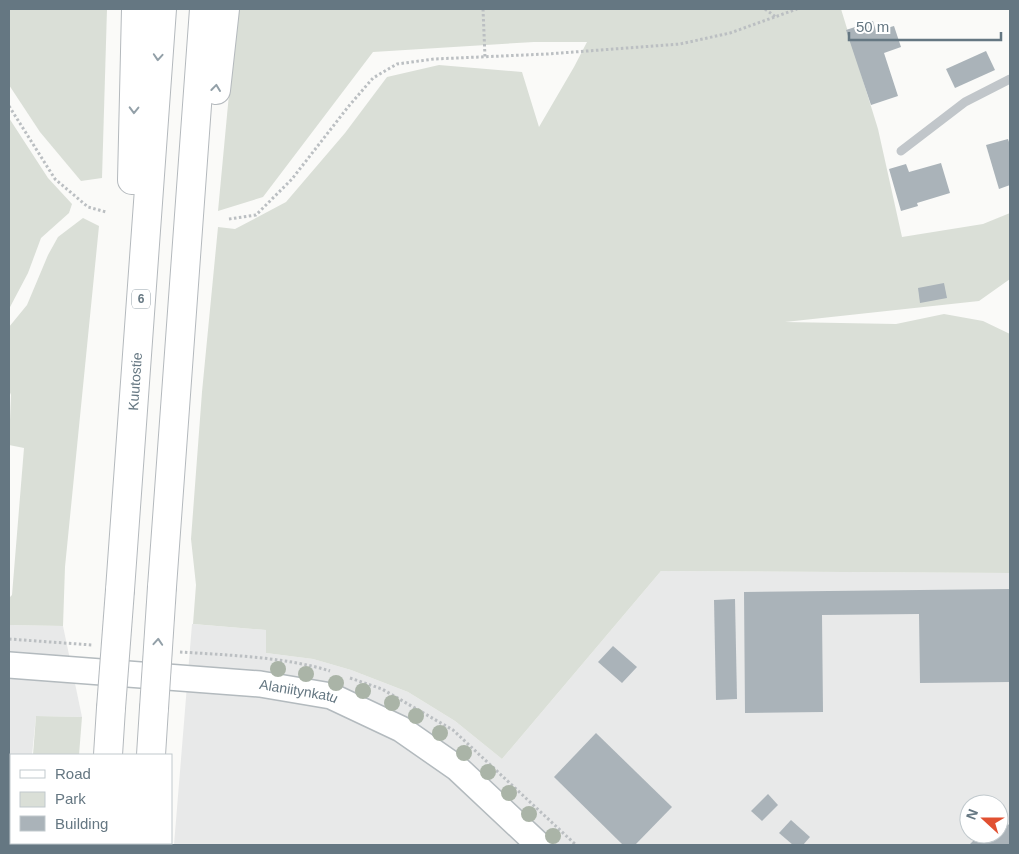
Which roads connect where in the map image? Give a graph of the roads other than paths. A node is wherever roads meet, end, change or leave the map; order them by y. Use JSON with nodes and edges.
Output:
{"nodes":[{"id":1,"x":136,"y":9,"type":"edge"},
{"id":2,"x":162,"y":9,"type":"edge"},
{"id":3,"x":204,"y":9,"type":"edge"},
{"id":4,"x":225,"y":9,"type":"edge"},
{"id":5,"x":1010,"y":79,"type":"edge"},
{"id":6,"x":901,"y":151,"type":"dead end"},
{"id":7,"x":122,"y":552,"type":"junction"},
{"id":8,"x":163,"y":553,"type":"junction"},
{"id":9,"x":9,"y":665,"type":"edge"},
{"id":10,"x":108,"y":754,"type":"edge"},
{"id":11,"x":150,"y":754,"type":"edge"},
{"id":12,"x":539,"y":845,"type":"edge"}],
"edges":[{"from":1,"to":7,"type":"highway","one_way":true},
{"from":2,"to":7,"type":"highway","name":"Kuutostie","number":"6","one_way":true},
{"from":3,"to":8,"type":"highway"},
{"from":8,"to":4,"type":"highway","one_way":true},
{"from":5,"to":6,"type":"lane"},
{"from":7,"to":10,"type":"highway","name":"Kuutostie","number":"6","bridge":true},
{"from":11,"to":8,"type":"highway","one_way":true,"bridge":true},
{"from":9,"to":12,"type":"main road","name":"Alaniitynkatu"}]}
